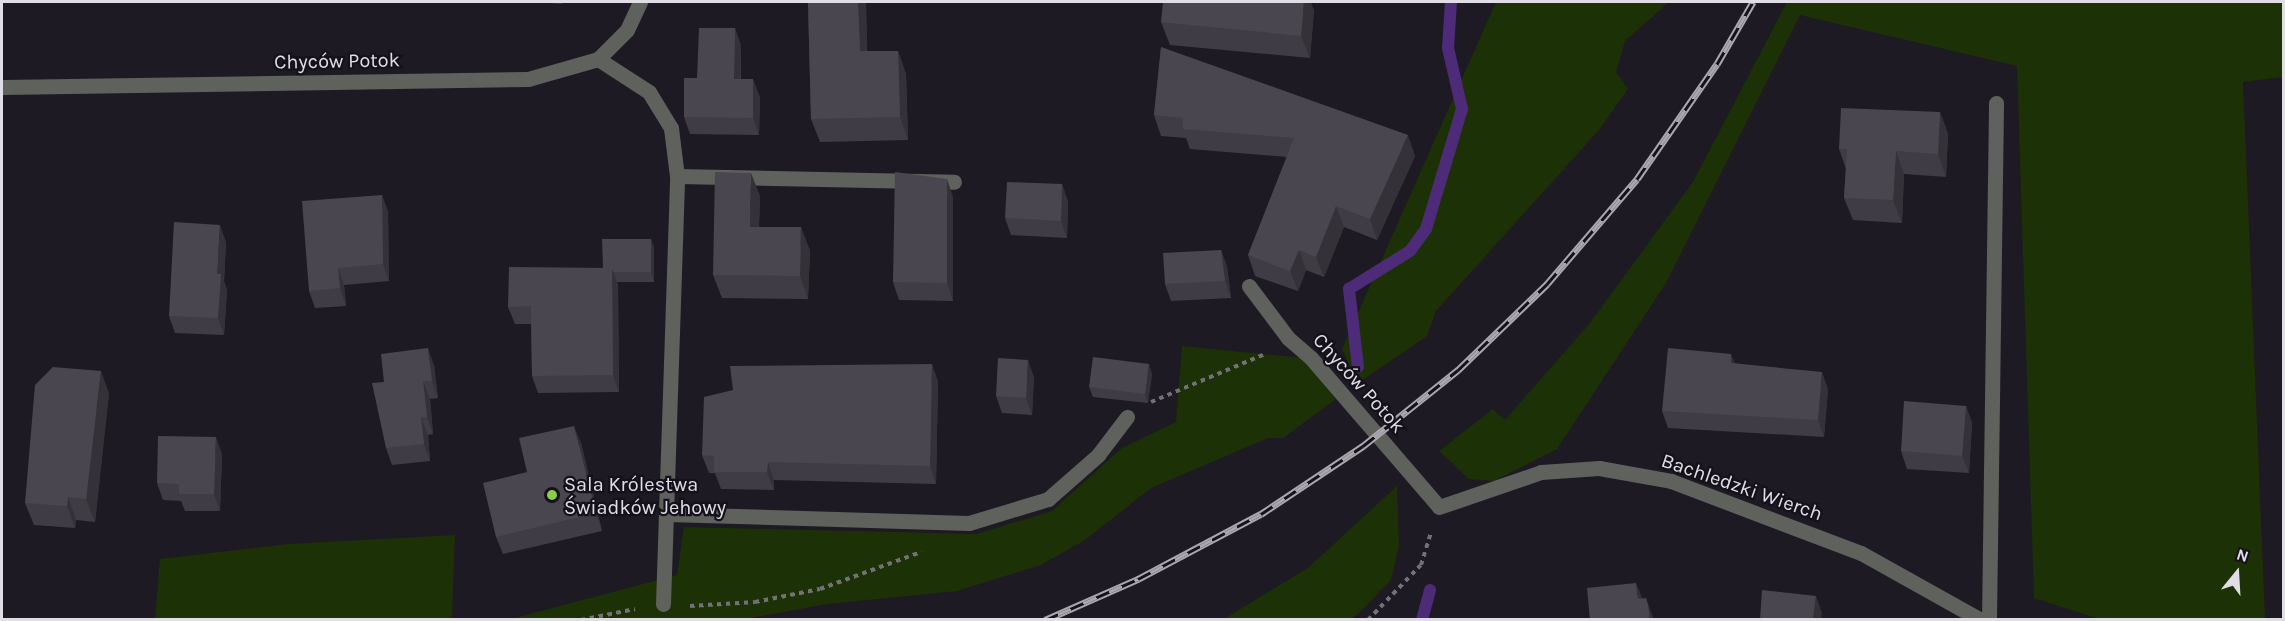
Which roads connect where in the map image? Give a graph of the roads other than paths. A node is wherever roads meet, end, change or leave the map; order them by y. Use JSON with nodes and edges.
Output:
{"nodes":[{"id":1,"x":639,"y":2,"type":"edge"},
{"id":2,"x":598,"y":59,"type":"junction"},
{"id":3,"x":2,"y":87,"type":"edge"},
{"id":4,"x":1996,"y":103,"type":"dead end"},
{"id":5,"x":677,"y":176,"type":"junction"},
{"id":6,"x":954,"y":182,"type":"dead end"},
{"id":7,"x":1249,"y":286,"type":"dead end"},
{"id":8,"x":1127,"y":417,"type":"road end"},
{"id":9,"x":1439,"y":507,"type":"joint"},
{"id":10,"x":666,"y":514,"type":"junction"},
{"id":11,"x":663,"y":604,"type":"road end"},
{"id":12,"x":1981,"y":620,"type":"edge"},
{"id":13,"x":1989,"y":620,"type":"edge"}],
"edges":[{"from":1,"to":2,"type":"street","name":"Chyców Potok"},
{"from":2,"to":3,"type":"street","name":"Chyców Potok"},
{"from":2,"to":5,"type":"street"},
{"from":4,"to":13,"type":"street"},
{"from":5,"to":6,"type":"street"},
{"from":5,"to":10,"type":"street"},
{"from":7,"to":9,"type":"street","name":"Chyców Potok"},
{"from":8,"to":10,"type":"street"},
{"from":9,"to":12,"type":"street","name":"Bachledzki Wierch"},
{"from":10,"to":11,"type":"street"}]}
